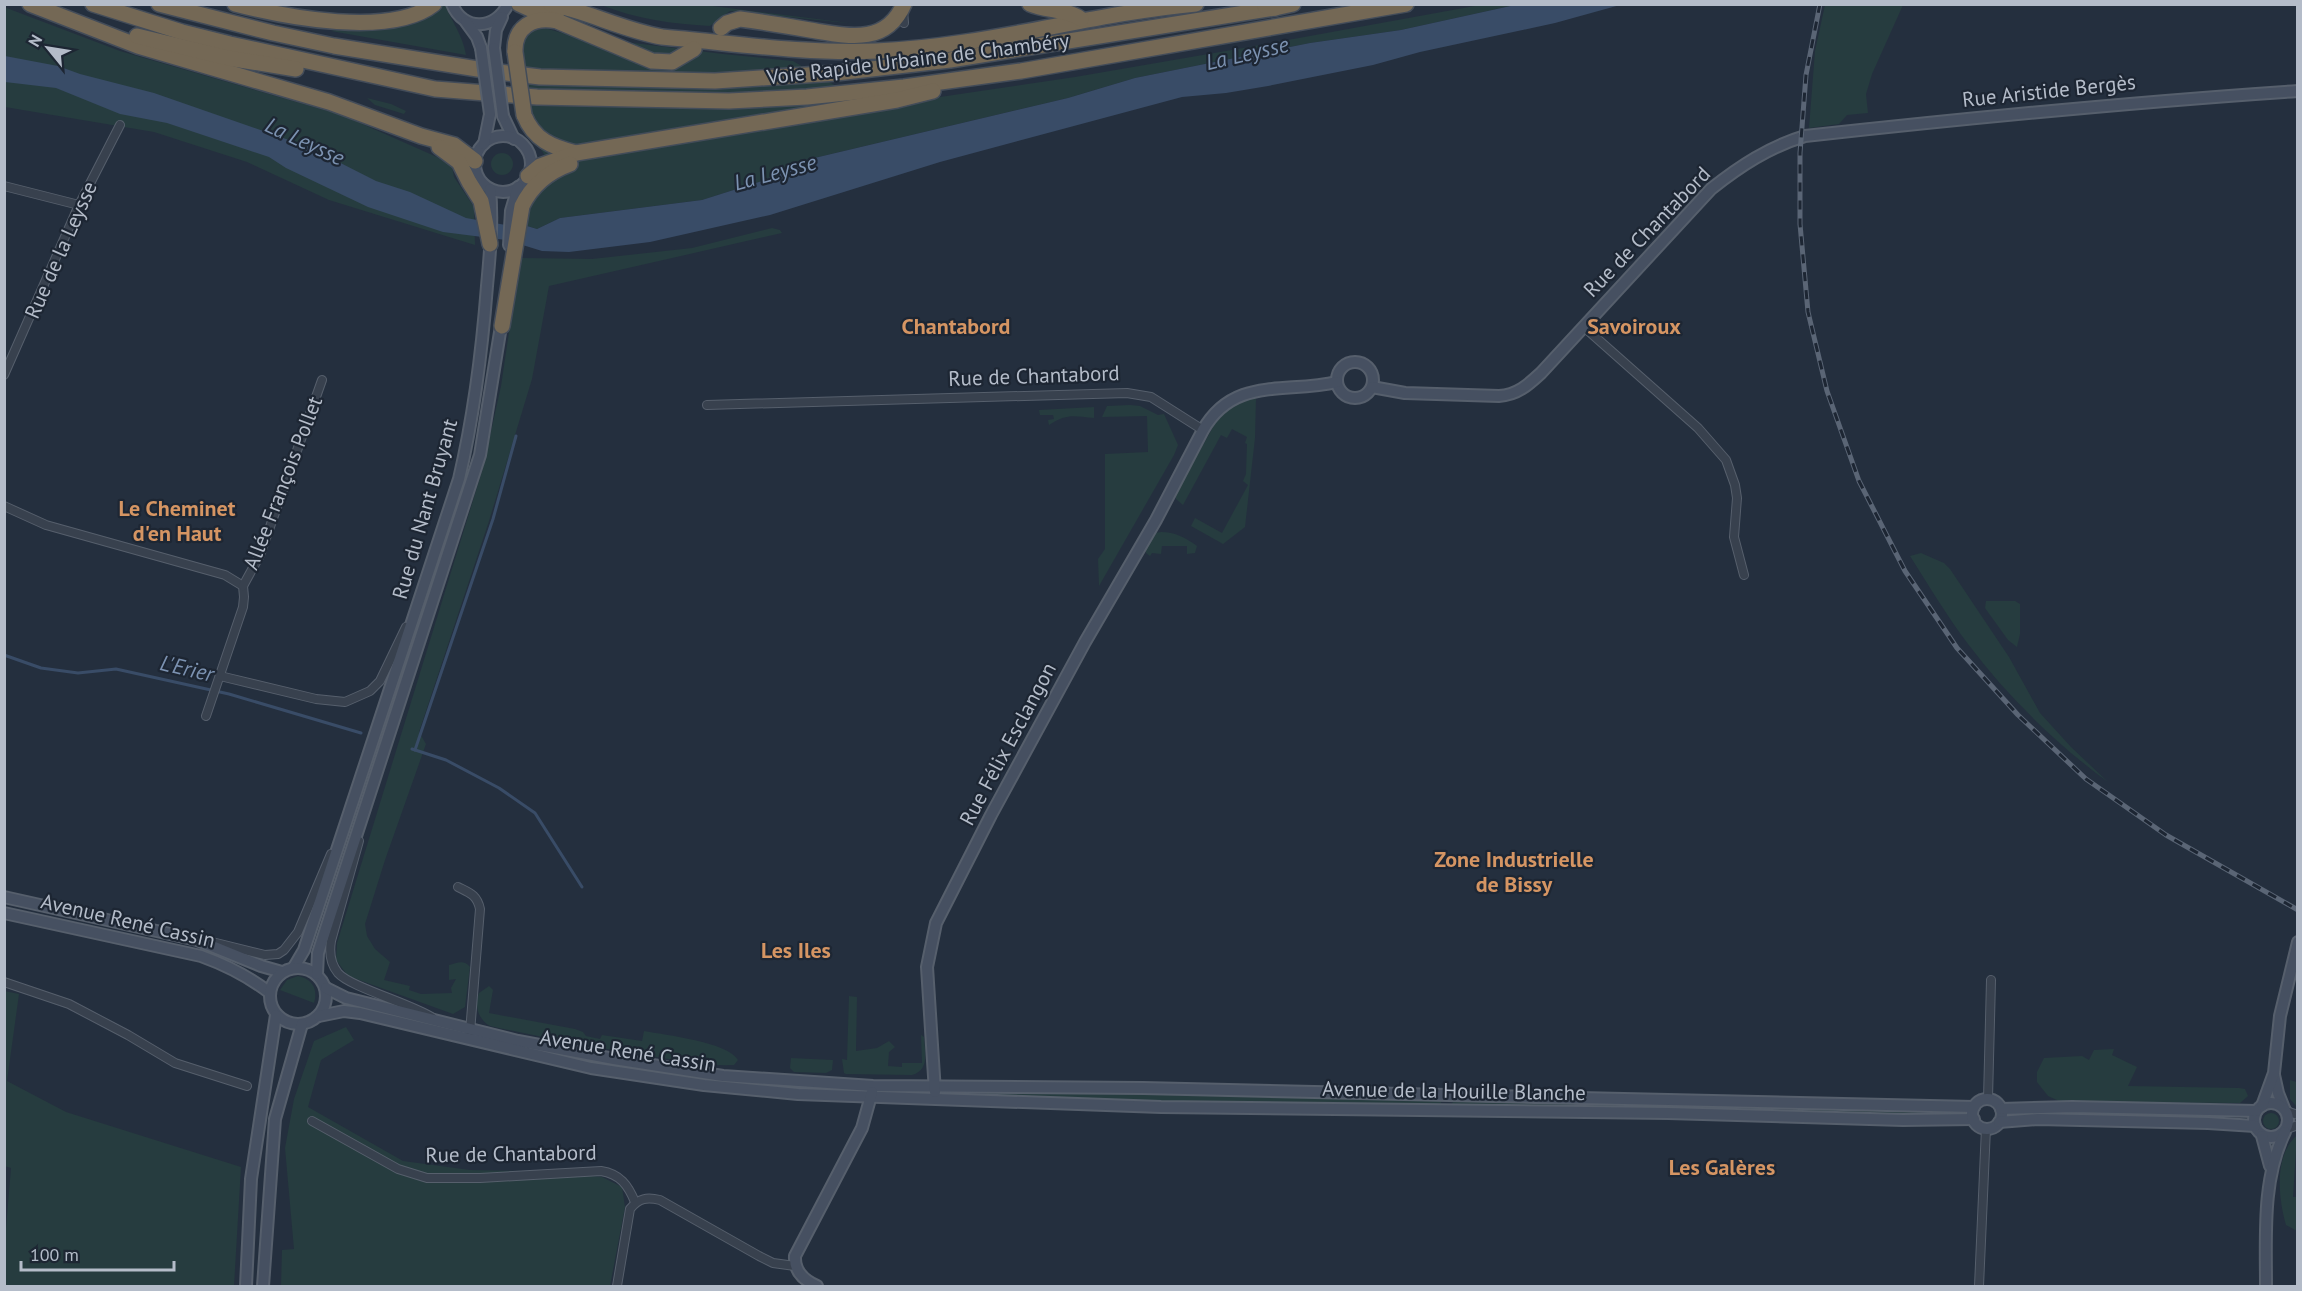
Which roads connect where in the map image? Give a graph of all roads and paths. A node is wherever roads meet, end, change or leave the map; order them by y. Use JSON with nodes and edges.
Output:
{"nodes":[{"id":1,"x":30,"y":4,"type":"edge"},
{"id":2,"x":93,"y":4,"type":"edge"},
{"id":3,"x":159,"y":4,"type":"edge"},
{"id":4,"x":235,"y":4,"type":"edge"},
{"id":5,"x":419,"y":4,"type":"edge"},
{"id":6,"x":434,"y":4,"type":"edge"},
{"id":7,"x":452,"y":4,"type":"edge"},
{"id":8,"x":519,"y":4,"type":"edge"},
{"id":9,"x":551,"y":4,"type":"edge"},
{"id":10,"x":584,"y":4,"type":"edge"},
{"id":11,"x":1030,"y":4,"type":"edge"},
{"id":12,"x":1196,"y":4,"type":"edge"},
{"id":13,"x":1250,"y":4,"type":"edge"},
{"id":14,"x":1293,"y":4,"type":"edge"},
{"id":15,"x":1406,"y":4,"type":"edge"},
{"id":16,"x":1275,"y":8,"type":"junction"},
{"id":17,"x":506,"y":9,"type":"edge"},
{"id":18,"x":906,"y":10,"type":"edge"},
{"id":19,"x":51,"y":12,"type":"junction"},
{"id":20,"x":394,"y":20,"type":"junction"},
{"id":21,"x":1083,"y":20,"type":"junction"},
{"id":22,"x":466,"y":22,"type":"junction"},
{"id":23,"x":624,"y":28,"type":"junction"},
{"id":24,"x":721,"y":28,"type":"dead end"},
{"id":25,"x":694,"y":49,"type":"dead end"},
{"id":26,"x":831,"y":50,"type":"junction"},
{"id":27,"x":1021,"y":70,"type":"junction"},
{"id":28,"x":435,"y":89,"type":"junction"},
{"id":29,"x":2298,"y":91,"type":"edge"},
{"id":30,"x":120,"y":125,"type":"dead end"},
{"id":31,"x":421,"y":136,"type":"junction"},
{"id":32,"x":514,"y":139,"type":"junction"},
{"id":33,"x":1794,"y":140,"type":"joint"},
{"id":34,"x":484,"y":144,"type":"junction"},
{"id":35,"x":606,"y":150,"type":"junction"},
{"id":36,"x":576,"y":153,"type":"junction"},
{"id":37,"x":475,"y":161,"type":"junction"},
{"id":38,"x":523,"y":182,"type":"junction"},
{"id":39,"x":4,"y":186,"type":"edge"},
{"id":40,"x":487,"y":196,"type":"junction"},
{"id":41,"x":79,"y":205,"type":"junction"},
{"id":42,"x":517,"y":205,"type":"junction"},
{"id":43,"x":490,"y":249,"type":"joint"},
{"id":44,"x":502,"y":326,"type":"joint"},
{"id":45,"x":1584,"y":327,"type":"junction"},
{"id":46,"x":4,"y":375,"type":"edge"},
{"id":47,"x":322,"y":380,"type":"dead end"},
{"id":48,"x":1336,"y":382,"type":"junction"},
{"id":49,"x":1372,"y":387,"type":"junction"},
{"id":50,"x":707,"y":405,"type":"dead end"},
{"id":51,"x":1203,"y":430,"type":"junction"},
{"id":52,"x":4,"y":506,"type":"edge"},
{"id":53,"x":1744,"y":574,"type":"dead end"},
{"id":54,"x":243,"y":586,"type":"junction"},
{"id":55,"x":422,"y":591,"type":"junction"},
{"id":56,"x":220,"y":676,"type":"junction"},
{"id":57,"x":206,"y":716,"type":"dead end"},
{"id":58,"x":379,"y":767,"type":"junction"},
{"id":59,"x":356,"y":794,"type":"junction"},
{"id":60,"x":458,"y":887,"type":"dead end"},
{"id":61,"x":4,"y":897,"type":"edge"},
{"id":62,"x":4,"y":913,"type":"edge"},
{"id":63,"x":197,"y":940,"type":"junction"},
{"id":64,"x":2298,"y":942,"type":"edge"},
{"id":65,"x":284,"y":950,"type":"joint"},
{"id":66,"x":294,"y":967,"type":"junction"},
{"id":67,"x":282,"y":972,"type":"junction"},
{"id":68,"x":317,"y":974,"type":"junction"},
{"id":69,"x":1990,"y":980,"type":"dead end"},
{"id":70,"x":351,"y":981,"type":"joint"},
{"id":71,"x":4,"y":982,"type":"edge"},
{"id":72,"x":326,"y":988,"type":"junction"},
{"id":73,"x":270,"y":993,"type":"junction"},
{"id":74,"x":276,"y":1015,"type":"junction"},
{"id":75,"x":319,"y":1016,"type":"junction"},
{"id":76,"x":437,"y":1020,"type":"junction"},
{"id":77,"x":302,"y":1024,"type":"junction"},
{"id":78,"x":469,"y":1035,"type":"junction"},
{"id":79,"x":2274,"y":1073,"type":"junction"},
{"id":80,"x":247,"y":1086,"type":"dead end"},
{"id":81,"x":873,"y":1086,"type":"junction"},
{"id":82,"x":935,"y":1092,"type":"junction"},
{"id":83,"x":871,"y":1098,"type":"junction"},
{"id":84,"x":1988,"y":1099,"type":"junction"},
{"id":85,"x":1974,"y":1107,"type":"junction"},
{"id":86,"x":2259,"y":1108,"type":"junction"},
{"id":87,"x":2001,"y":1109,"type":"junction"},
{"id":88,"x":2285,"y":1110,"type":"junction"},
{"id":89,"x":2298,"y":1115,"type":"edge"},
{"id":90,"x":1974,"y":1119,"type":"junction"},
{"id":91,"x":312,"y":1121,"type":"dead end"},
{"id":92,"x":1999,"y":1122,"type":"junction"},
{"id":93,"x":2255,"y":1126,"type":"junction"},
{"id":94,"x":1986,"y":1128,"type":"junction"},
{"id":95,"x":2290,"y":1129,"type":"edge"},
{"id":96,"x":2262,"y":1136,"type":"junction"},
{"id":97,"x":2271,"y":1173,"type":"junction"},
{"id":98,"x":635,"y":1202,"type":"junction"},
{"id":99,"x":795,"y":1266,"type":"junction"},
{"id":100,"x":246,"y":1287,"type":"edge"},
{"id":101,"x":263,"y":1287,"type":"edge"},
{"id":102,"x":617,"y":1287,"type":"edge"},
{"id":103,"x":817,"y":1287,"type":"edge"},
{"id":104,"x":1979,"y":1287,"type":"edge"},
{"id":105,"x":2266,"y":1287,"type":"edge"}],
"edges":[{"from":1,"to":19,"type":"highway"},
{"from":2,"to":28,"type":"highway","name":"Voie Rapide Urbaine de Chambéry"},
{"from":3,"to":16,"type":"highway","name":"Voie Rapide Urbaine de Chambéry"},
{"from":4,"to":20,"type":"highway"},
{"from":5,"to":20,"type":"highway"},
{"from":6,"to":20,"type":"highway"},
{"from":7,"to":22,"type":"main road"},
{"from":8,"to":23,"type":"highway"},
{"from":9,"to":23,"type":"highway"},
{"from":10,"to":23,"type":"highway"},
{"from":11,"to":21,"type":"highway"},
{"from":12,"to":21,"type":"highway"},
{"from":13,"to":16,"type":"highway"},
{"from":14,"to":16,"type":"highway","name":"Voie Rapide Urbaine de Chambéry"},
{"from":15,"to":27,"type":"highway","name":"Voie Rapide Urbaine de Chambéry"},
{"from":17,"to":22,"type":"main road"},
{"from":17,"to":32,"type":"main road","bridge":true},
{"from":18,"to":24,"type":"highway"},
{"from":18,"to":26,"type":"highway"},
{"from":19,"to":28,"type":"highway"},
{"from":19,"to":31,"type":"highway"},
{"from":21,"to":26,"type":"highway"},
{"from":22,"to":34,"type":"main road","bridge":true},
{"from":23,"to":26,"type":"highway"},
{"from":25,"to":36,"type":"highway","bridge":true},
{"from":27,"to":28,"type":"highway","name":"Voie Rapide Urbaine de Chambéry"},
{"from":27,"to":35,"type":"highway"},
{"from":29,"to":33,"type":"main road","name":"Rue Aristide Bergès"},
{"from":30,"to":41,"type":"street","name":"Rue de la Leysse"},
{"from":31,"to":37,"type":"highway"},
{"from":31,"to":40,"type":"highway"},
{"from":32,"to":34,"type":"main road"},
{"from":32,"to":38,"type":"main road"},
{"from":33,"to":45,"type":"main road","name":"Rue de Chantabord"},
{"from":34,"to":37,"type":"main road"},
{"from":35,"to":36,"type":"highway"},
{"from":35,"to":42,"type":"highway"},
{"from":36,"to":38,"type":"highway"},
{"from":37,"to":40,"type":"main road"},
{"from":38,"to":40,"type":"main road"},
{"from":38,"to":42,"type":"main road"},
{"from":39,"to":41,"type":"street"},
{"from":40,"to":43,"type":"highway"},
{"from":41,"to":46,"type":"street","name":"Rue de la Leysse"},
{"from":42,"to":44,"type":"highway"},
{"from":43,"to":55,"type":"main road","name":"Rue du Nant Bruyant"},
{"from":44,"to":58,"type":"main road","name":"Rue du Nant Bruyant"},
{"from":45,"to":49,"type":"main road","name":"Rue de Chantabord"},
{"from":45,"to":53,"type":"street"},
{"from":47,"to":54,"type":"street","name":"Allée François Pollet"},
{"from":48,"to":49,"type":"main road"},
{"from":48,"to":49,"type":"main road"},
{"from":48,"to":51,"type":"main road"},
{"from":50,"to":51,"type":"street","name":"Rue de Chantabord"},
{"from":51,"to":82,"type":"main road","name":"Rue Félix Esclangon"},
{"from":52,"to":54,"type":"street"},
{"from":54,"to":56,"type":"street"},
{"from":55,"to":56,"type":"street"},
{"from":55,"to":59,"type":"main road","name":"Rue du Nant Bruyant"},
{"from":56,"to":57,"type":"street"},
{"from":58,"to":68,"type":"main road","name":"Rue du Nant Bruyant"},
{"from":58,"to":70,"type":"street","name":"Rue du Nant Bruyant"},
{"from":59,"to":65,"type":"street","name":"Rue du Nant Bruyant"},
{"from":59,"to":66,"type":"main road","name":"Rue du Nant Bruyant"},
{"from":60,"to":78,"type":"street"},
{"from":61,"to":63,"type":"main road","name":"Avenue René Cassin"},
{"from":62,"to":73,"type":"main road","name":"Avenue René Cassin"},
{"from":63,"to":65,"type":"street","name":"Avenue René Cassin"},
{"from":63,"to":67,"type":"main road","name":"Avenue René Cassin"},
{"from":64,"to":79,"type":"main road"},
{"from":66,"to":67,"type":"main road"},
{"from":66,"to":68,"type":"main road"},
{"from":67,"to":73,"type":"main road"},
{"from":68,"to":72,"type":"main road"},
{"from":69,"to":84,"type":"street"},
{"from":70,"to":76,"type":"street","name":"Avenue René Cassin"},
{"from":71,"to":80,"type":"street"},
{"from":72,"to":75,"type":"main road"},
{"from":72,"to":76,"type":"main road","name":"Avenue René Cassin"},
{"from":73,"to":74,"type":"main road"},
{"from":74,"to":77,"type":"main road"},
{"from":74,"to":100,"type":"main road"},
{"from":75,"to":77,"type":"main road"},
{"from":75,"to":78,"type":"main road","name":"Avenue René Cassin"},
{"from":76,"to":78,"type":"main road","name":"Avenue René Cassin"},
{"from":77,"to":101,"type":"main road"},
{"from":78,"to":81,"type":"main road","name":"Avenue René Cassin"},
{"from":78,"to":83,"type":"main road","name":"Avenue René Cassin"},
{"from":79,"to":86,"type":"main road"},
{"from":79,"to":88,"type":"main road"},
{"from":81,"to":82,"type":"main road","name":"Avenue René Cassin"},
{"from":81,"to":83,"type":"main road"},
{"from":82,"to":83,"type":"main road","name":"Avenue René Cassin"},
{"from":82,"to":85,"type":"main road","name":"Avenue de la Houille Blanche"},
{"from":82,"to":90,"type":"main road","name":"Avenue de la Houille Blanche"},
{"from":83,"to":99,"type":"main road"},
{"from":84,"to":85,"type":"main road"},
{"from":84,"to":87,"type":"main road"},
{"from":85,"to":90,"type":"main road"},
{"from":86,"to":87,"type":"main road"},
{"from":86,"to":88,"type":"main road"},
{"from":86,"to":93,"type":"main road"},
{"from":87,"to":92,"type":"main road"},
{"from":88,"to":89,"type":"street"},
{"from":88,"to":95,"type":"main road"},
{"from":90,"to":94,"type":"main road"},
{"from":91,"to":98,"type":"street","name":"Rue de Chantabord"},
{"from":92,"to":93,"type":"main road"},
{"from":92,"to":94,"type":"main road"},
{"from":93,"to":96,"type":"main road"},
{"from":94,"to":104,"type":"street"},
{"from":95,"to":96,"type":"main road"},
{"from":95,"to":97,"type":"main road"},
{"from":96,"to":97,"type":"main road"},
{"from":97,"to":105,"type":"main road"},
{"from":98,"to":99,"type":"street"},
{"from":98,"to":102,"type":"street"},
{"from":99,"to":103,"type":"main road"}]}
